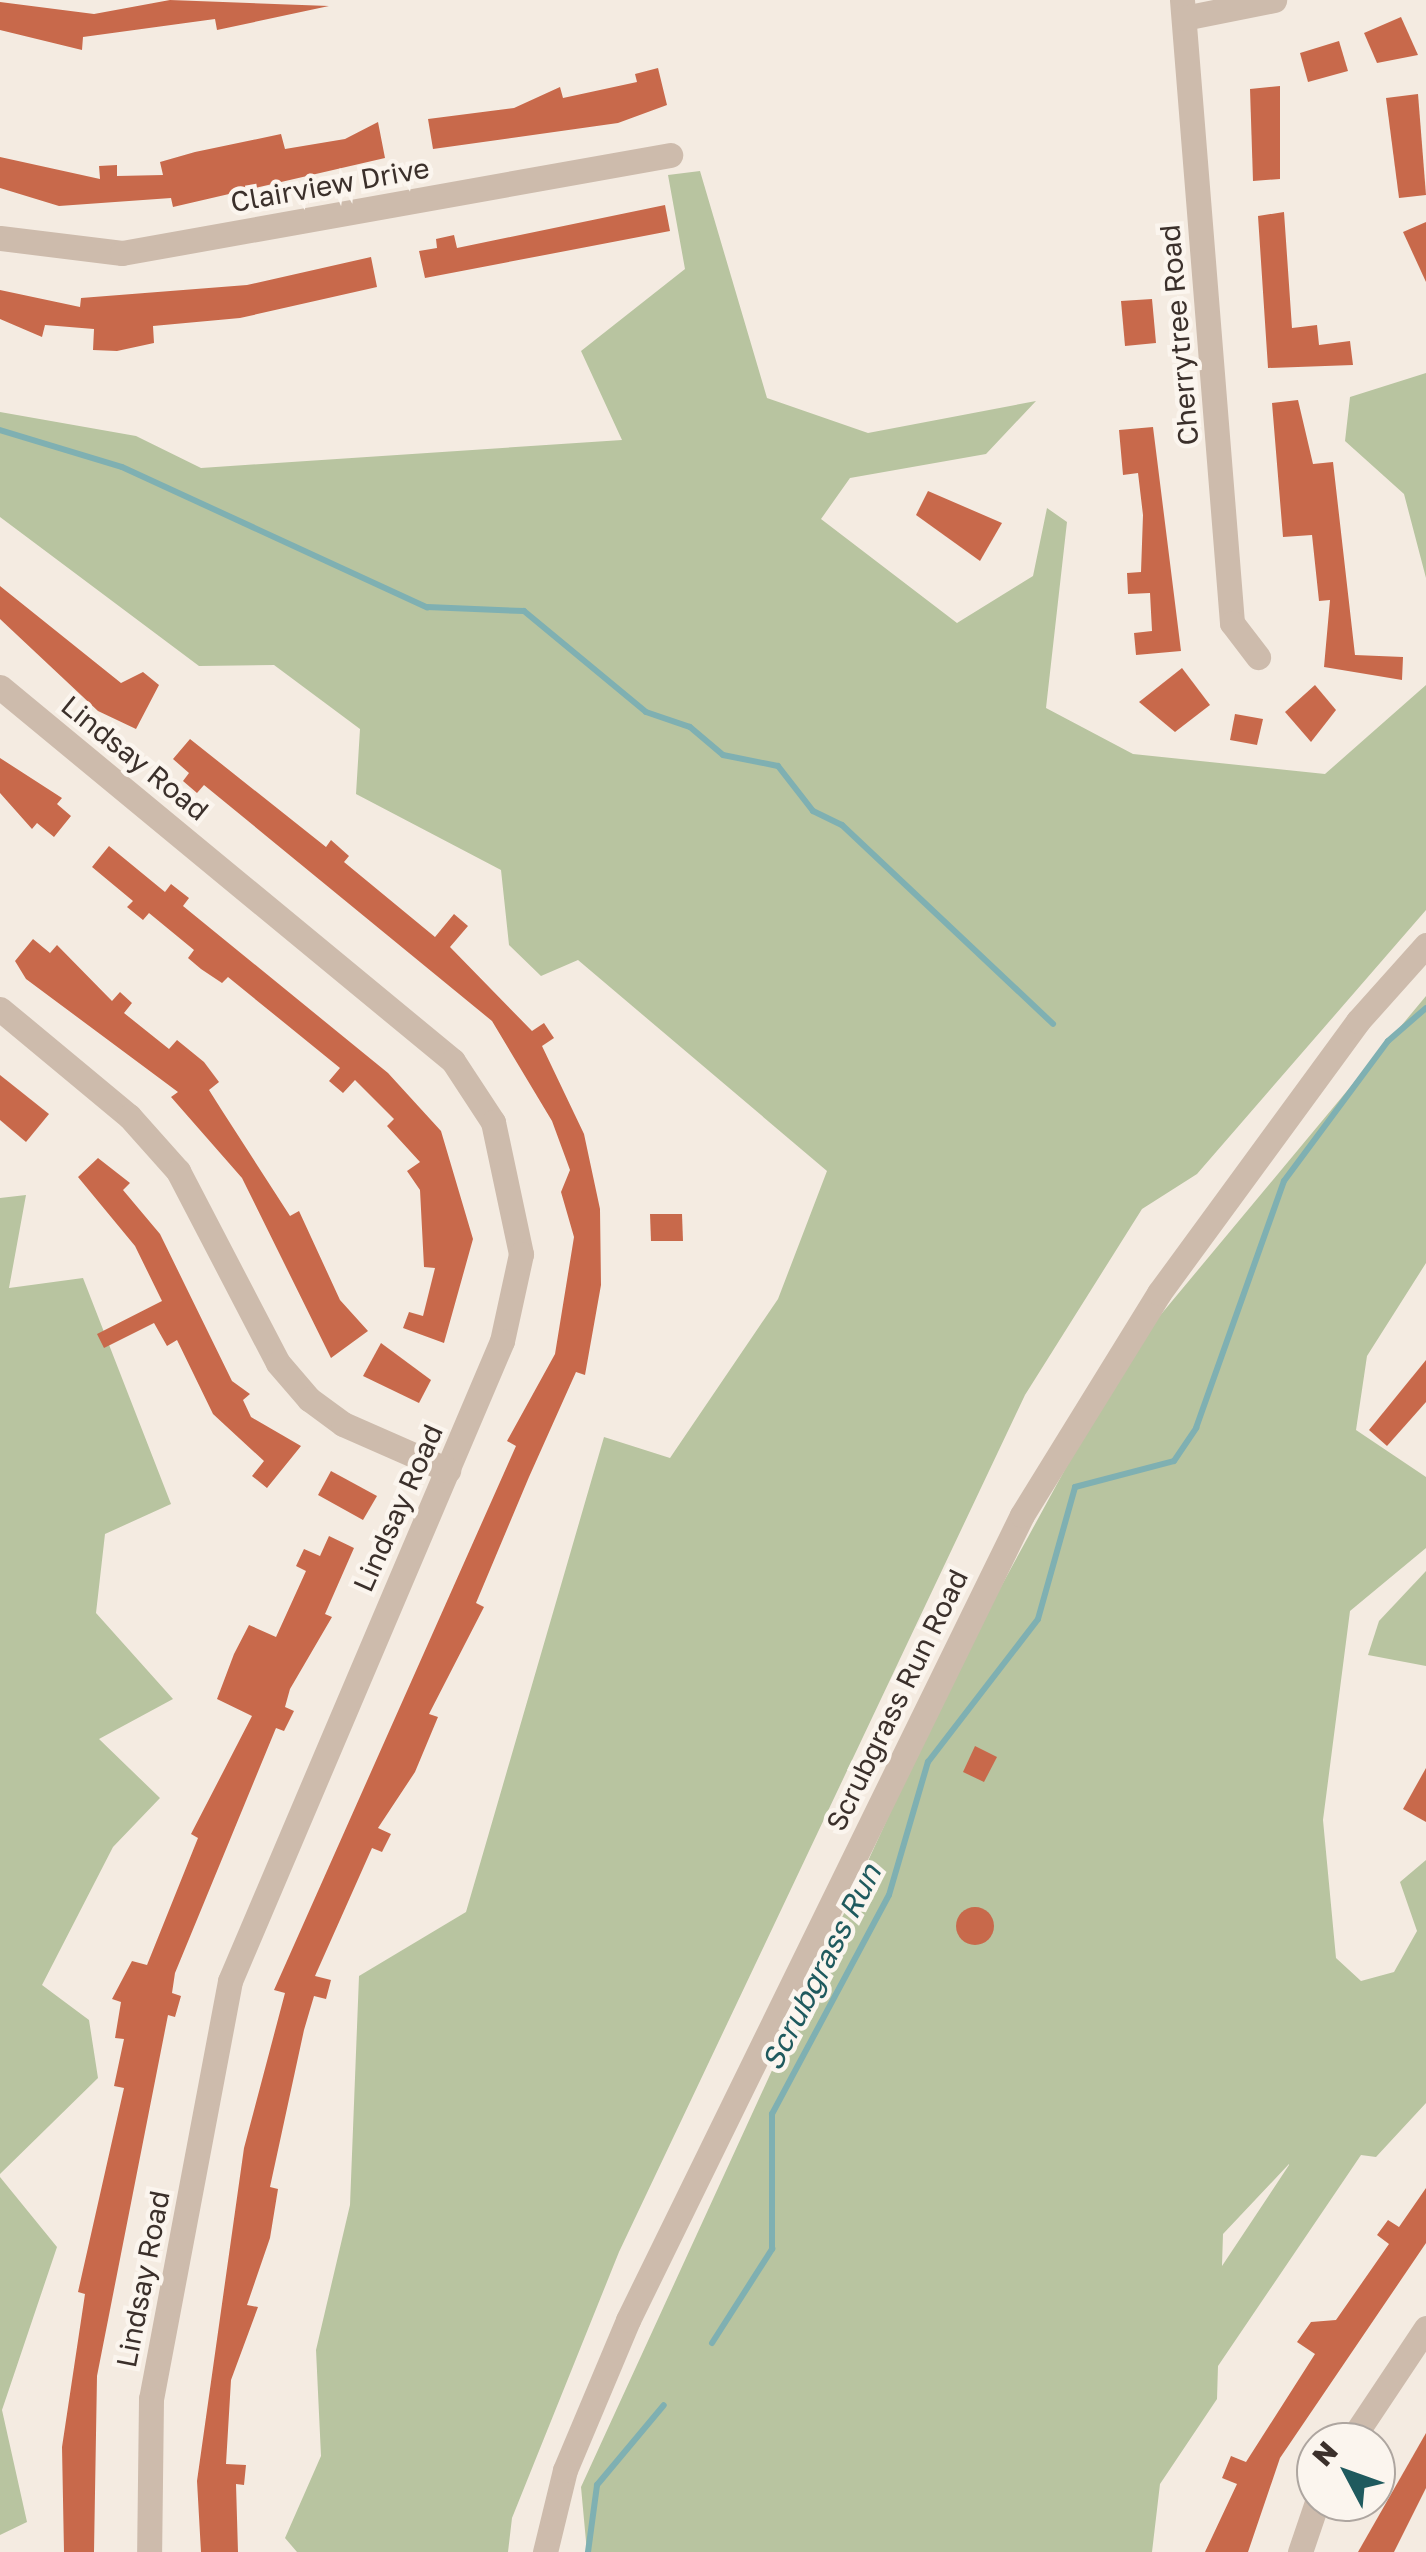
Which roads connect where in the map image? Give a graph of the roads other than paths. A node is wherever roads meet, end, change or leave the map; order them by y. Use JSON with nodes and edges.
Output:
{"nodes":[{"id":1,"x":1274,"y":0,"type":"edge"},
{"id":2,"x":1183,"y":9,"type":"edge"},
{"id":3,"x":670,"y":155,"type":"dead end"},
{"id":4,"x":0,"y":238,"type":"edge"},
{"id":5,"x":1258,"y":657,"type":"dead end"},
{"id":6,"x":0,"y":687,"type":"edge"},
{"id":7,"x":1426,"y":945,"type":"edge"},
{"id":8,"x":0,"y":1009,"type":"edge"},
{"id":9,"x":448,"y":1470,"type":"junction"},
{"id":10,"x":1426,"y":2328,"type":"edge"},
{"id":11,"x":1363,"y":2422,"type":"edge"},
{"id":12,"x":1310,"y":2522,"type":"edge"},
{"id":13,"x":149,"y":2552,"type":"edge"},
{"id":14,"x":545,"y":2552,"type":"edge"},
{"id":15,"x":1300,"y":2552,"type":"edge"}],
"edges":[{"from":1,"to":2,"type":"street"},
{"from":2,"to":5,"type":"street","name":"Cherrytree Road"},
{"from":3,"to":4,"type":"street","name":"Clairview Drive"},
{"from":6,"to":9,"type":"street","name":"Lindsay Road"},
{"from":7,"to":14,"type":"street","name":"Scrubgrass Run Road"},
{"from":8,"to":9,"type":"street"},
{"from":9,"to":13,"type":"street","name":"Lindsay Road"},
{"from":10,"to":11,"type":"street"},
{"from":12,"to":15,"type":"street"}]}
